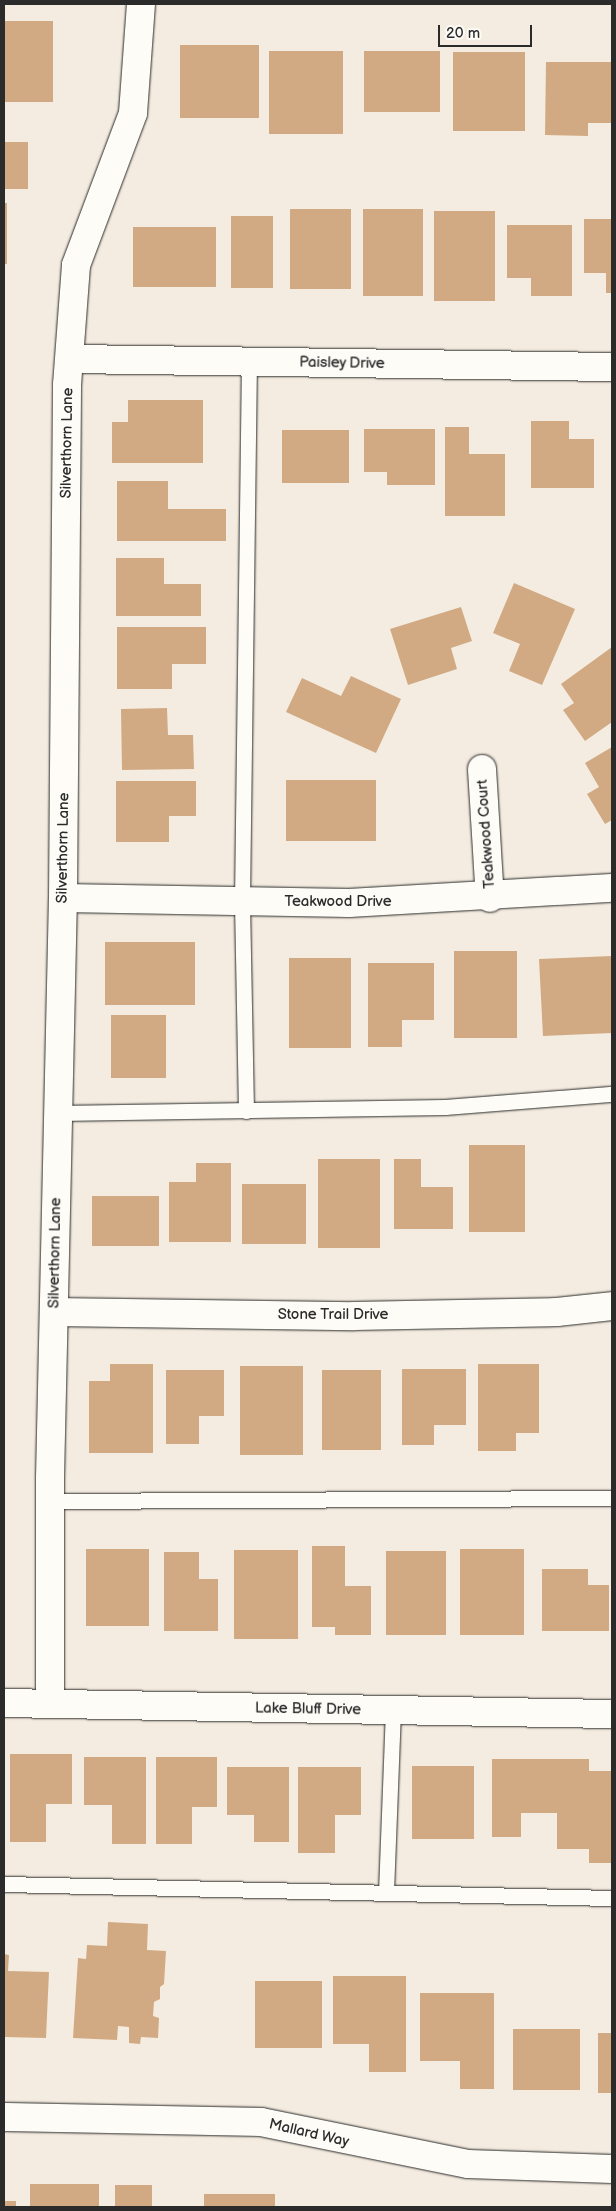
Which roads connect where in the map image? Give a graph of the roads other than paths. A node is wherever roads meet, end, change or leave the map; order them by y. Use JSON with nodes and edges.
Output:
{"nodes":[{"id":1,"x":141,"y":4,"type":"edge"},
{"id":2,"x":72,"y":359,"type":"junction"},
{"id":3,"x":249,"y":361,"type":"junction"},
{"id":4,"x":612,"y":367,"type":"edge"},
{"id":5,"x":482,"y":770,"type":"dead end"},
{"id":6,"x":612,"y":888,"type":"edge"},
{"id":7,"x":63,"y":898,"type":"junction"},
{"id":8,"x":490,"y":898,"type":"junction"},
{"id":9,"x":242,"y":901,"type":"junction"},
{"id":10,"x":612,"y":1094,"type":"edge"},
{"id":11,"x":246,"y":1111,"type":"junction"},
{"id":12,"x":58,"y":1113,"type":"junction"},
{"id":13,"x":612,"y":1306,"type":"edge"},
{"id":14,"x":54,"y":1312,"type":"junction"},
{"id":15,"x":612,"y":1498,"type":"edge"},
{"id":16,"x":50,"y":1502,"type":"junction"},
{"id":17,"x":4,"y":1703,"type":"edge"},
{"id":18,"x":50,"y":1704,"type":"junction"},
{"id":19,"x":394,"y":1710,"type":"junction"},
{"id":20,"x":612,"y":1714,"type":"edge"},
{"id":21,"x":4,"y":1884,"type":"edge"},
{"id":22,"x":386,"y":1892,"type":"junction"},
{"id":23,"x":612,"y":1898,"type":"edge"},
{"id":24,"x":4,"y":2117,"type":"edge"},
{"id":25,"x":612,"y":2169,"type":"edge"}],
"edges":[{"from":1,"to":2,"type":"street","name":"Silverthorn Lane"},
{"from":2,"to":3,"type":"street","name":"Paisley Drive"},
{"from":2,"to":7,"type":"street","name":"Silverthorn Lane"},
{"from":3,"to":4,"type":"street","name":"Paisley Drive"},
{"from":3,"to":9,"type":"lane"},
{"from":5,"to":8,"type":"street","name":"Teakwood Court"},
{"from":6,"to":8,"type":"street","name":"Teakwood Drive"},
{"from":7,"to":9,"type":"street","name":"Teakwood Drive"},
{"from":7,"to":12,"type":"street","name":"Silverthorn Lane"},
{"from":8,"to":9,"type":"street","name":"Teakwood Drive"},
{"from":9,"to":11,"type":"lane"},
{"from":10,"to":11,"type":"lane"},
{"from":11,"to":12,"type":"lane"},
{"from":12,"to":14,"type":"street","name":"Silverthorn Lane"},
{"from":13,"to":14,"type":"street","name":"Stone Trail Drive"},
{"from":14,"to":16,"type":"street","name":"Silverthorn Lane"},
{"from":15,"to":16,"type":"lane"},
{"from":16,"to":18,"type":"street","name":"Silverthorn Lane"},
{"from":17,"to":18,"type":"street","name":"Lake Bluff Drive"},
{"from":18,"to":19,"type":"street","name":"Lake Bluff Drive"},
{"from":19,"to":20,"type":"street","name":"Lake Bluff Drive"},
{"from":19,"to":22,"type":"lane"},
{"from":21,"to":22,"type":"lane"},
{"from":22,"to":23,"type":"lane"},
{"from":24,"to":25,"type":"street","name":"Mallard Way"}]}
